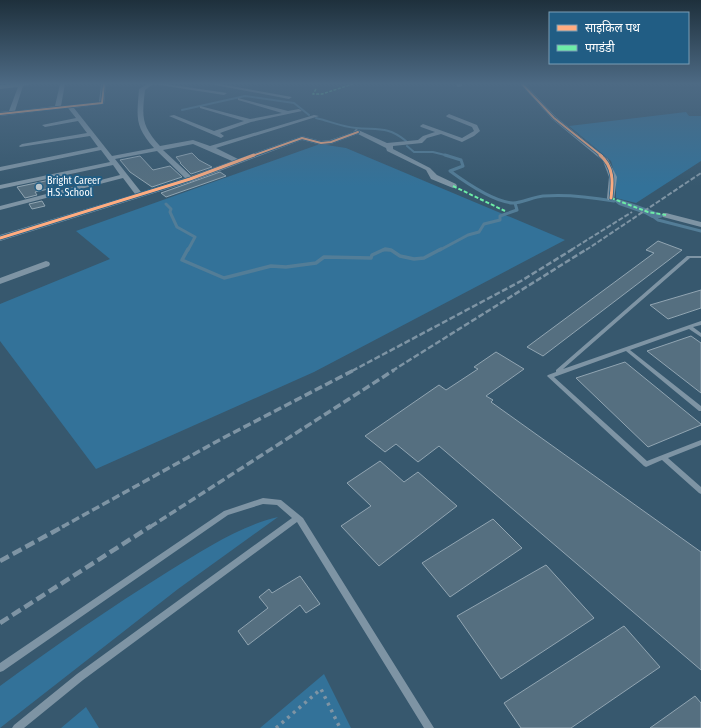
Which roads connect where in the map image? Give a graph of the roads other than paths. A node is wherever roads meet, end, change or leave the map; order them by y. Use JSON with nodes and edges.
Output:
{"nodes":[{"id":1,"x":141,"y":118,"type":"edge"},
{"id":2,"x":177,"y":118,"type":"edge"},
{"id":3,"x":237,"y":118,"type":"edge"},
{"id":4,"x":267,"y":118,"type":"edge"},
{"id":5,"x":309,"y":118,"type":"edge"},
{"id":6,"x":454,"y":118,"type":"edge"},
{"id":7,"x":554,"y":118,"type":"edge"},
{"id":8,"x":79,"y":119,"type":"joint"},
{"id":9,"x":250,"y":122,"type":"junction"},
{"id":10,"x":45,"y":125,"type":"dead end"},
{"id":11,"x":423,"y":126,"type":"dead end"},
{"id":12,"x":441,"y":132,"type":"junction"},
{"id":13,"x":214,"y":133,"type":"junction"},
{"id":14,"x":91,"y":134,"type":"junction"},
{"id":15,"x":232,"y":141,"type":"junction"},
{"id":16,"x":386,"y":145,"type":"junction"},
{"id":17,"x":22,"y":146,"type":"dead end"},
{"id":18,"x":103,"y":148,"type":"junction"},
{"id":19,"x":159,"y":148,"type":"junction"},
{"id":20,"x":210,"y":148,"type":"junction"},
{"id":21,"x":112,"y":161,"type":"junction"},
{"id":22,"x":239,"y":162,"type":"junction"},
{"id":23,"x":0,"y":169,"type":"edge"},
{"id":24,"x":124,"y":176,"type":"junction"},
{"id":25,"x":190,"y":179,"type":"junction"},
{"id":26,"x":453,"y":186,"type":"dead end"},
{"id":27,"x":0,"y":187,"type":"edge"},
{"id":28,"x":139,"y":194,"type":"junction"},
{"id":29,"x":611,"y":198,"type":"dead end"},
{"id":30,"x":0,"y":208,"type":"edge"},
{"id":31,"x":666,"y":215,"type":"dead end"},
{"id":32,"x":701,"y":225,"type":"edge"},
{"id":33,"x":0,"y":238,"type":"edge"},
{"id":34,"x":701,"y":257,"type":"edge"},
{"id":35,"x":43,"y":268,"type":"dead end"},
{"id":36,"x":4,"y":282,"type":"edge"},
{"id":37,"x":701,"y":322,"type":"edge"},
{"id":38,"x":689,"y":327,"type":"junction"},
{"id":39,"x":701,"y":335,"type":"edge"},
{"id":40,"x":626,"y":349,"type":"junction"},
{"id":41,"x":556,"y":374,"type":"junction"},
{"id":42,"x":701,"y":409,"type":"edge"},
{"id":43,"x":701,"y":442,"type":"edge"},
{"id":44,"x":662,"y":457,"type":"junction"},
{"id":45,"x":701,"y":491,"type":"edge"},
{"id":46,"x":297,"y":518,"type":"junction"},
{"id":47,"x":0,"y":668,"type":"edge"},
{"id":48,"x":17,"y":728,"type":"edge"},
{"id":49,"x":429,"y":728,"type":"edge"}],
"edges":[{"from":1,"to":19,"type":"street"},
{"from":2,"to":13,"type":"street"},
{"from":3,"to":9,"type":"street"},
{"from":4,"to":9,"type":"street"},
{"from":5,"to":15,"type":"street"},
{"from":6,"to":12,"type":"street"},
{"from":7,"to":29,"type":"street"},
{"from":8,"to":10,"type":"street"},
{"from":8,"to":14,"type":"street"},
{"from":9,"to":13,"type":"street"},
{"from":11,"to":12,"type":"street"},
{"from":12,"to":16,"type":"street"},
{"from":13,"to":15,"type":"street"},
{"from":14,"to":17,"type":"street"},
{"from":14,"to":18,"type":"street"},
{"from":15,"to":20,"type":"street"},
{"from":16,"to":22,"type":"street"},
{"from":16,"to":26,"type":"street"},
{"from":18,"to":21,"type":"street"},
{"from":18,"to":23,"type":"street"},
{"from":19,"to":20,"type":"street"},
{"from":19,"to":21,"type":"street"},
{"from":19,"to":25,"type":"street"},
{"from":20,"to":22,"type":"street"},
{"from":21,"to":24,"type":"street"},
{"from":21,"to":27,"type":"street"},
{"from":22,"to":25,"type":"street"},
{"from":24,"to":28,"type":"street"},
{"from":24,"to":30,"type":"street"},
{"from":25,"to":28,"type":"street"},
{"from":28,"to":33,"type":"street"},
{"from":31,"to":32,"type":"street"},
{"from":34,"to":41,"type":"lane"},
{"from":35,"to":36,"type":"street"},
{"from":37,"to":38,"type":"lane"},
{"from":38,"to":39,"type":"lane"},
{"from":38,"to":40,"type":"lane"},
{"from":40,"to":41,"type":"lane"},
{"from":40,"to":42,"type":"lane"},
{"from":41,"to":44,"type":"lane"},
{"from":43,"to":44,"type":"lane"},
{"from":44,"to":45,"type":"lane"},
{"from":46,"to":47,"type":"lane"},
{"from":46,"to":48,"type":"lane"},
{"from":46,"to":49,"type":"lane"}]}
